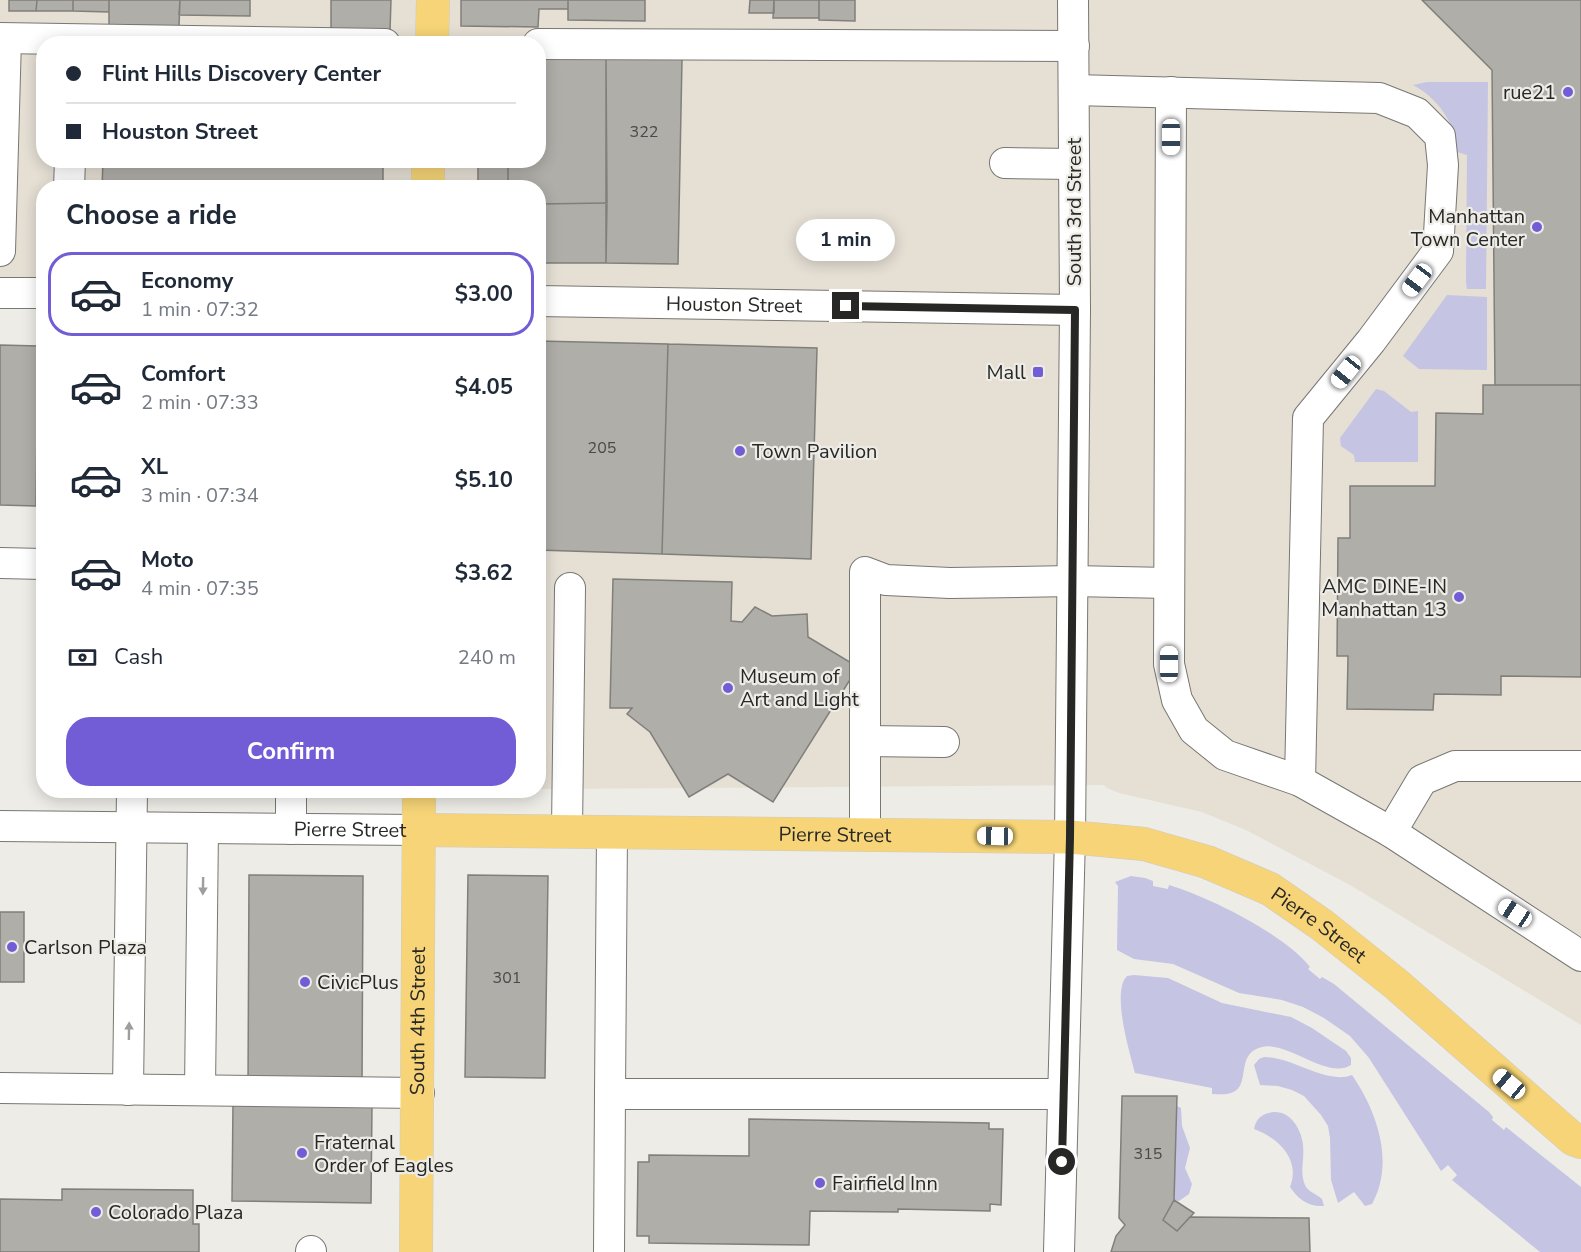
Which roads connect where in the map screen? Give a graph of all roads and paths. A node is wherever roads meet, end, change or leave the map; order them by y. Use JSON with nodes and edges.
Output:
{"nodes":[{"id":1,"x":433,"y":0,"type":"edge"},
{"id":2,"x":1073,"y":0,"type":"edge"},
{"id":3,"x":432,"y":36,"type":"edge"},
{"id":4,"x":3,"y":39,"type":"edge"},
{"id":5,"x":36,"y":40,"type":"edge"},
{"id":6,"x":546,"y":44,"type":"edge"},
{"id":7,"x":1074,"y":46,"type":"junction"},
{"id":8,"x":1074,"y":90,"type":"junction"},
{"id":9,"x":1171,"y":92,"type":"junction"},
{"id":10,"x":1005,"y":163,"type":"dead end"},
{"id":11,"x":1074,"y":164,"type":"junction"},
{"id":12,"x":0,"y":251,"type":"edge"},
{"id":13,"x":0,"y":293,"type":"edge"},
{"id":14,"x":36,"y":294,"type":"edge"},
{"id":15,"x":546,"y":301,"type":"edge"},
{"id":16,"x":1075,"y":310,"type":"junction"},
{"id":17,"x":0,"y":563,"type":"edge"},
{"id":18,"x":36,"y":564,"type":"edge"},
{"id":19,"x":1072,"y":581,"type":"junction"},
{"id":20,"x":1169,"y":583,"type":"junction"},
{"id":21,"x":570,"y":588,"type":"dead end"},
{"id":22,"x":866,"y":741,"type":"junction"},
{"id":23,"x":944,"y":742,"type":"dead end"},
{"id":24,"x":1581,"y":766,"type":"edge"},
{"id":25,"x":1300,"y":781,"type":"junction"},
{"id":26,"x":132,"y":798,"type":"edge"},
{"id":27,"x":291,"y":798,"type":"edge"},
{"id":28,"x":418,"y":798,"type":"edge"},
{"id":29,"x":0,"y":826,"type":"edge"},
{"id":30,"x":132,"y":827,"type":"junction"},
{"id":31,"x":203,"y":828,"type":"junction"},
{"id":32,"x":291,"y":829,"type":"junction"},
{"id":33,"x":418,"y":830,"type":"junction"},
{"id":34,"x":567,"y":831,"type":"junction"},
{"id":35,"x":612,"y":832,"type":"junction"},
{"id":36,"x":1391,"y":832,"type":"junction"},
{"id":37,"x":866,"y":834,"type":"junction"},
{"id":38,"x":1070,"y":837,"type":"junction"},
{"id":39,"x":1581,"y":956,"type":"edge"},
{"id":40,"x":0,"y":1088,"type":"edge"},
{"id":41,"x":128,"y":1090,"type":"junction"},
{"id":42,"x":200,"y":1090,"type":"junction"},
{"id":43,"x":418,"y":1093,"type":"junction"},
{"id":44,"x":610,"y":1094,"type":"junction"},
{"id":45,"x":1063,"y":1094,"type":"junction"},
{"id":46,"x":1578,"y":1145,"type":"edge"},
{"id":47,"x":416,"y":1252,"type":"edge"},
{"id":48,"x":609,"y":1252,"type":"edge"},
{"id":49,"x":1059,"y":1252,"type":"edge"}],
"edges":[{"from":1,"to":3,"type":"main road"},
{"from":2,"to":7,"type":"street","name":"South 3rd Street"},
{"from":4,"to":5,"type":"street"},
{"from":4,"to":12,"type":"street"},
{"from":6,"to":7,"type":"street"},
{"from":7,"to":8,"type":"street","name":"South 3rd Street"},
{"from":8,"to":9,"type":"street"},
{"from":8,"to":11,"type":"street","name":"South 3rd Street"},
{"from":9,"to":20,"type":"street"},
{"from":9,"to":25,"type":"street"},
{"from":10,"to":11,"type":"street"},
{"from":11,"to":16,"type":"street","name":"South 3rd Street"},
{"from":13,"to":14,"type":"street"},
{"from":15,"to":16,"type":"street","name":"Houston Street"},
{"from":16,"to":19,"type":"street","name":"South 3rd Street"},
{"from":17,"to":18,"type":"street"},
{"from":19,"to":20,"type":"street"},
{"from":19,"to":22,"type":"street"},
{"from":19,"to":38,"type":"street","name":"South 3rd Street"},
{"from":20,"to":25,"type":"street"},
{"from":21,"to":34,"type":"street"},
{"from":22,"to":23,"type":"street"},
{"from":22,"to":37,"type":"street"},
{"from":24,"to":36,"type":"street"},
{"from":25,"to":36,"type":"street"},
{"from":26,"to":30,"type":"street"},
{"from":27,"to":32,"type":"street"},
{"from":28,"to":33,"type":"main road","name":"South 4th Street"},
{"from":29,"to":30,"type":"street","name":"Pierre Street"},
{"from":30,"to":31,"type":"street","name":"Pierre Street"},
{"from":41,"to":30,"type":"street","one_way":true},
{"from":31,"to":32,"type":"street","name":"Pierre Street"},
{"from":31,"to":42,"type":"street","one_way":true},
{"from":32,"to":33,"type":"street","name":"Pierre Street"},
{"from":33,"to":34,"type":"main road","name":"Pierre Street"},
{"from":33,"to":43,"type":"main road","name":"South 4th Street"},
{"from":34,"to":35,"type":"main road","name":"Pierre Street"},
{"from":35,"to":37,"type":"main road","name":"Pierre Street"},
{"from":35,"to":44,"type":"street"},
{"from":36,"to":39,"type":"street"},
{"from":37,"to":38,"type":"main road","name":"Pierre Street"},
{"from":38,"to":45,"type":"street","name":"South 3rd Street"},
{"from":38,"to":46,"type":"main road","name":"Pierre Street"},
{"from":40,"to":41,"type":"street"},
{"from":41,"to":42,"type":"street"},
{"from":42,"to":43,"type":"street"},
{"from":43,"to":47,"type":"main road","name":"South 4th Street"},
{"from":44,"to":45,"type":"street"},
{"from":44,"to":48,"type":"street"},
{"from":45,"to":49,"type":"street","name":"South 3rd Street"}]}
